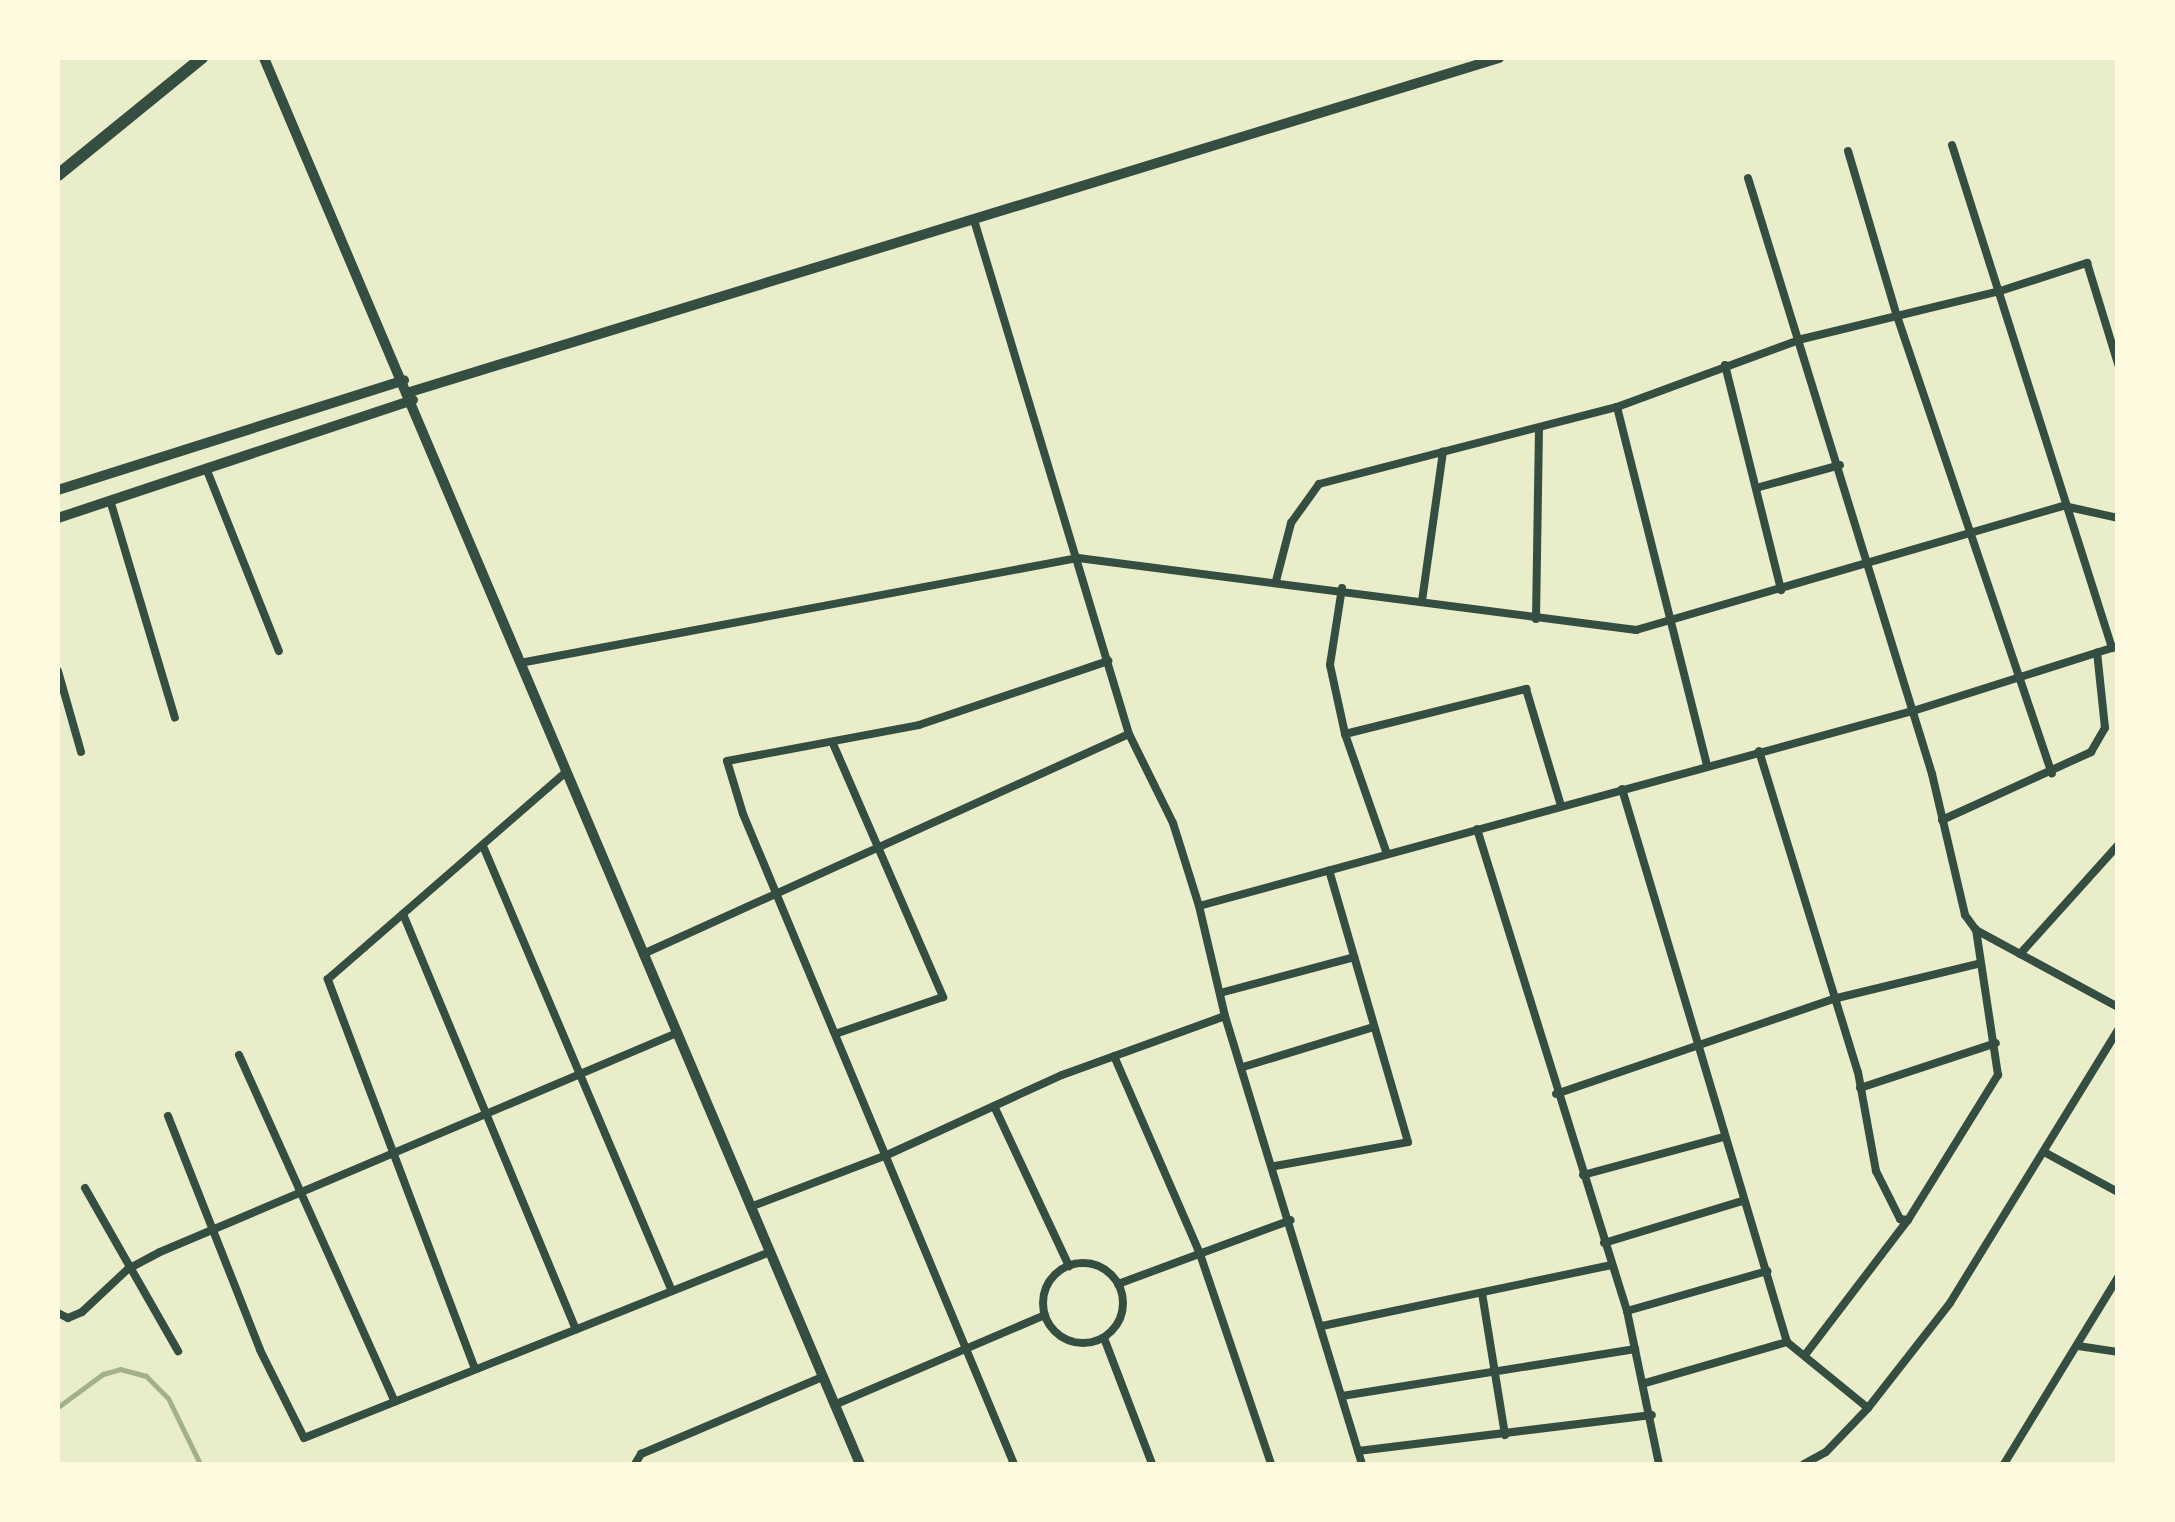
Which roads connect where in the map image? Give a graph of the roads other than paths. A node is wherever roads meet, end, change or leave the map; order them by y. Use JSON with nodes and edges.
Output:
{"nodes":[{"id":1,"x":202,"y":58,"type":"edge"},
{"id":2,"x":264,"y":58,"type":"edge"},
{"id":3,"x":1498,"y":58,"type":"edge"},
{"id":4,"x":1952,"y":145,"type":"dead end"},
{"id":5,"x":1848,"y":151,"type":"dead end"},
{"id":6,"x":58,"y":175,"type":"edge"},
{"id":7,"x":1748,"y":178,"type":"dead end"},
{"id":8,"x":974,"y":220,"type":"junction"},
{"id":9,"x":1996,"y":292,"type":"junction"},
{"id":10,"x":1897,"y":316,"type":"junction"},
{"id":11,"x":1802,"y":340,"type":"junction"},
{"id":12,"x":2118,"y":364,"type":"edge"},
{"id":13,"x":1725,"y":365,"type":"junction"},
{"id":14,"x":404,"y":380,"type":"junction"},
{"id":15,"x":411,"y":396,"type":"junction"},
{"id":16,"x":1617,"y":407,"type":"junction"},
{"id":17,"x":1540,"y":429,"type":"junction"},
{"id":18,"x":1444,"y":451,"type":"junction"},
{"id":19,"x":1840,"y":465,"type":"junction"},
{"id":20,"x":206,"y":468,"type":"junction"},
{"id":21,"x":1756,"y":488,"type":"junction"},
{"id":22,"x":58,"y":490,"type":"edge"},
{"id":23,"x":110,"y":500,"type":"junction"},
{"id":24,"x":2064,"y":506,"type":"junction"},
{"id":25,"x":58,"y":518,"type":"edge"},
{"id":26,"x":2118,"y":518,"type":"edge"},
{"id":27,"x":1972,"y":532,"type":"junction"},
{"id":28,"x":1078,"y":558,"type":"junction"},
{"id":29,"x":1869,"y":567,"type":"junction"},
{"id":30,"x":1276,"y":581,"type":"junction"},
{"id":31,"x":1342,"y":588,"type":"junction"},
{"id":32,"x":1781,"y":590,"type":"junction"},
{"id":33,"x":1422,"y":601,"type":"junction"},
{"id":34,"x":1536,"y":619,"type":"junction"},
{"id":35,"x":1669,"y":621,"type":"junction"},
{"id":36,"x":2115,"y":647,"type":"edge"},
{"id":37,"x":279,"y":652,"type":"dead end"},
{"id":38,"x":2097,"y":652,"type":"junction"},
{"id":39,"x":520,"y":662,"type":"junction"},
{"id":40,"x":1108,"y":662,"type":"junction"},
{"id":41,"x":58,"y":672,"type":"edge"},
{"id":42,"x":2019,"y":674,"type":"junction"},
{"id":43,"x":1913,"y":710,"type":"junction"},
{"id":44,"x":175,"y":718,"type":"dead end"},
{"id":45,"x":1129,"y":734,"type":"junction"},
{"id":46,"x":1345,"y":734,"type":"junction"},
{"id":47,"x":834,"y":746,"type":"junction"},
{"id":48,"x":1759,"y":751,"type":"junction"},
{"id":49,"x":81,"y":752,"type":"dead end"},
{"id":50,"x":1708,"y":765,"type":"junction"},
{"id":51,"x":566,"y":772,"type":"junction"},
{"id":52,"x":2052,"y":773,"type":"junction"},
{"id":53,"x":1622,"y":789,"type":"junction"},
{"id":54,"x":1560,"y":806,"type":"junction"},
{"id":55,"x":1942,"y":820,"type":"junction"},
{"id":56,"x":1477,"y":829,"type":"junction"},
{"id":57,"x":2118,"y":845,"type":"edge"},
{"id":58,"x":483,"y":846,"type":"junction"},
{"id":59,"x":881,"y":849,"type":"junction"},
{"id":60,"x":1387,"y":854,"type":"junction"},
{"id":61,"x":1329,"y":870,"type":"junction"},
{"id":62,"x":782,"y":896,"type":"junction"},
{"id":63,"x":1199,"y":906,"type":"junction"},
{"id":64,"x":403,"y":914,"type":"junction"},
{"id":65,"x":1976,"y":930,"type":"junction"},
{"id":66,"x":643,"y":954,"type":"junction"},
{"id":67,"x":2020,"y":954,"type":"junction"},
{"id":68,"x":1354,"y":957,"type":"junction"},
{"id":69,"x":1978,"y":964,"type":"junction"},
{"id":70,"x":1220,"y":993,"type":"junction"},
{"id":71,"x":1837,"y":998,"type":"junction"},
{"id":72,"x":2118,"y":1008,"type":"edge"},
{"id":73,"x":1225,"y":1016,"type":"junction"},
{"id":74,"x":1374,"y":1027,"type":"junction"},
{"id":75,"x":2118,"y":1030,"type":"edge"},
{"id":76,"x":677,"y":1032,"type":"junction"},
{"id":77,"x":838,"y":1034,"type":"junction"},
{"id":78,"x":1996,"y":1043,"type":"junction"},
{"id":79,"x":1704,"y":1047,"type":"junction"},
{"id":80,"x":239,"y":1055,"type":"dead end"},
{"id":81,"x":1114,"y":1056,"type":"junction"},
{"id":82,"x":1243,"y":1066,"type":"junction"},
{"id":83,"x":579,"y":1074,"type":"junction"},
{"id":84,"x":1860,"y":1088,"type":"junction"},
{"id":85,"x":1556,"y":1094,"type":"junction"},
{"id":86,"x":994,"y":1106,"type":"junction"},
{"id":87,"x":486,"y":1114,"type":"junction"},
{"id":88,"x":168,"y":1116,"type":"dead end"},
{"id":89,"x":1724,"y":1137,"type":"junction"},
{"id":90,"x":2044,"y":1152,"type":"junction"},
{"id":91,"x":392,"y":1153,"type":"junction"},
{"id":92,"x":887,"y":1155,"type":"junction"},
{"id":93,"x":1275,"y":1166,"type":"junction"},
{"id":94,"x":1583,"y":1174,"type":"junction"},
{"id":95,"x":85,"y":1188,"type":"dead end"},
{"id":96,"x":304,"y":1190,"type":"junction"},
{"id":97,"x":2118,"y":1192,"type":"edge"},
{"id":98,"x":1742,"y":1201,"type":"junction"},
{"id":99,"x":750,"y":1207,"type":"junction"},
{"id":100,"x":1291,"y":1220,"type":"junction"},
{"id":101,"x":1908,"y":1220,"type":"junction"},
{"id":102,"x":210,"y":1230,"type":"junction"},
{"id":103,"x":1604,"y":1243,"type":"junction"},
{"id":104,"x":770,"y":1252,"type":"junction"},
{"id":105,"x":1200,"y":1254,"type":"junction"},
{"id":106,"x":135,"y":1265,"type":"junction"},
{"id":107,"x":1612,"y":1265,"type":"junction"},
{"id":108,"x":1069,"y":1266,"type":"junction"},
{"id":109,"x":1767,"y":1271,"type":"junction"},
{"id":110,"x":2118,"y":1277,"type":"edge"},
{"id":111,"x":1118,"y":1284,"type":"junction"},
{"id":112,"x":672,"y":1291,"type":"junction"},
{"id":113,"x":1482,"y":1292,"type":"junction"},
{"id":114,"x":1627,"y":1311,"type":"junction"},
{"id":115,"x":58,"y":1313,"type":"edge"},
{"id":116,"x":1045,"y":1315,"type":"junction"},
{"id":117,"x":1322,"y":1326,"type":"junction"},
{"id":118,"x":576,"y":1329,"type":"junction"},
{"id":119,"x":1104,"y":1338,"type":"junction"},
{"id":120,"x":1787,"y":1342,"type":"junction"},
{"id":121,"x":2078,"y":1346,"type":"junction"},
{"id":122,"x":1635,"y":1349,"type":"junction"},
{"id":123,"x":178,"y":1351,"type":"dead end"},
{"id":124,"x":968,"y":1351,"type":"junction"},
{"id":125,"x":2118,"y":1352,"type":"edge"},
{"id":126,"x":1805,"y":1354,"type":"junction"},
{"id":127,"x":1494,"y":1368,"type":"junction"},
{"id":128,"x":475,"y":1369,"type":"junction"},
{"id":129,"x":822,"y":1377,"type":"junction"},
{"id":130,"x":1645,"y":1384,"type":"junction"},
{"id":131,"x":1342,"y":1396,"type":"junction"},
{"id":132,"x":395,"y":1402,"type":"junction"},
{"id":133,"x":834,"y":1405,"type":"junction"},
{"id":134,"x":1868,"y":1408,"type":"junction"},
{"id":135,"x":1652,"y":1415,"type":"junction"},
{"id":136,"x":1505,"y":1435,"type":"junction"},
{"id":137,"x":1358,"y":1451,"type":"junction"},
{"id":138,"x":636,"y":1464,"type":"edge"},
{"id":139,"x":860,"y":1464,"type":"edge"},
{"id":140,"x":1014,"y":1464,"type":"edge"},
{"id":141,"x":1152,"y":1464,"type":"edge"},
{"id":142,"x":1270,"y":1464,"type":"edge"},
{"id":143,"x":1362,"y":1464,"type":"edge"},
{"id":144,"x":1660,"y":1464,"type":"edge"},
{"id":145,"x":1804,"y":1464,"type":"edge"},
{"id":146,"x":2004,"y":1464,"type":"edge"}],
"edges":[{"from":1,"to":6,"type":"highway"},
{"from":2,"to":14,"type":"street"},
{"from":3,"to":8,"type":"street"},
{"from":4,"to":9,"type":"street"},
{"from":5,"to":10,"type":"street"},
{"from":7,"to":11,"type":"street"},
{"from":8,"to":15,"type":"street"},
{"from":8,"to":28,"type":"street"},
{"from":9,"to":10,"type":"street"},
{"from":9,"to":12,"type":"street"},
{"from":9,"to":24,"type":"street"},
{"from":10,"to":11,"type":"street"},
{"from":10,"to":27,"type":"street"},
{"from":11,"to":13,"type":"street"},
{"from":11,"to":19,"type":"street"},
{"from":13,"to":16,"type":"street"},
{"from":13,"to":21,"type":"street"},
{"from":14,"to":15,"type":"street"},
{"from":14,"to":22,"type":"street"},
{"from":15,"to":20,"type":"street"},
{"from":15,"to":39,"type":"street"},
{"from":16,"to":17,"type":"street"},
{"from":16,"to":35,"type":"street"},
{"from":17,"to":18,"type":"street"},
{"from":17,"to":34,"type":"street"},
{"from":18,"to":30,"type":"street"},
{"from":18,"to":33,"type":"street"},
{"from":19,"to":21,"type":"street"},
{"from":19,"to":29,"type":"street"},
{"from":20,"to":23,"type":"street"},
{"from":20,"to":37,"type":"street"},
{"from":21,"to":32,"type":"street"},
{"from":23,"to":25,"type":"street"},
{"from":23,"to":44,"type":"street"},
{"from":24,"to":26,"type":"street"},
{"from":24,"to":27,"type":"street"},
{"from":24,"to":36,"type":"street"},
{"from":27,"to":29,"type":"street"},
{"from":27,"to":42,"type":"street"},
{"from":28,"to":30,"type":"street"},
{"from":28,"to":39,"type":"street"},
{"from":28,"to":40,"type":"street"},
{"from":29,"to":32,"type":"street"},
{"from":29,"to":43,"type":"street"},
{"from":30,"to":31,"type":"street"},
{"from":31,"to":33,"type":"street"},
{"from":31,"to":46,"type":"street"},
{"from":32,"to":35,"type":"street"},
{"from":33,"to":34,"type":"street"},
{"from":34,"to":35,"type":"street"},
{"from":35,"to":50,"type":"street"},
{"from":36,"to":38,"type":"street"},
{"from":38,"to":42,"type":"street"},
{"from":38,"to":52,"type":"street"},
{"from":39,"to":51,"type":"street"},
{"from":40,"to":45,"type":"street"},
{"from":40,"to":47,"type":"street"},
{"from":41,"to":49,"type":"street"},
{"from":42,"to":43,"type":"street"},
{"from":42,"to":52,"type":"street"},
{"from":43,"to":48,"type":"street"},
{"from":43,"to":55,"type":"street"},
{"from":45,"to":59,"type":"street"},
{"from":45,"to":63,"type":"street"},
{"from":46,"to":54,"type":"street"},
{"from":46,"to":60,"type":"street"},
{"from":47,"to":59,"type":"street"},
{"from":47,"to":62,"type":"street"},
{"from":48,"to":50,"type":"street"},
{"from":48,"to":71,"type":"street"},
{"from":50,"to":53,"type":"street"},
{"from":51,"to":58,"type":"street"},
{"from":51,"to":66,"type":"street"},
{"from":52,"to":55,"type":"street"},
{"from":53,"to":54,"type":"street"},
{"from":53,"to":79,"type":"street"},
{"from":54,"to":56,"type":"street"},
{"from":55,"to":65,"type":"street"},
{"from":56,"to":60,"type":"street"},
{"from":56,"to":85,"type":"street"},
{"from":57,"to":67,"type":"street"},
{"from":58,"to":64,"type":"street"},
{"from":58,"to":83,"type":"street"},
{"from":59,"to":62,"type":"street"},
{"from":59,"to":77,"type":"street"},
{"from":60,"to":61,"type":"street"},
{"from":61,"to":63,"type":"street"},
{"from":61,"to":68,"type":"street"},
{"from":62,"to":66,"type":"street"},
{"from":62,"to":77,"type":"street"},
{"from":63,"to":70,"type":"street"},
{"from":64,"to":87,"type":"street"},
{"from":64,"to":91,"type":"street"},
{"from":65,"to":67,"type":"street"},
{"from":65,"to":69,"type":"street"},
{"from":66,"to":76,"type":"street"},
{"from":67,"to":72,"type":"street"},
{"from":68,"to":70,"type":"street"},
{"from":68,"to":74,"type":"street"},
{"from":69,"to":71,"type":"street"},
{"from":69,"to":78,"type":"street"},
{"from":70,"to":73,"type":"street"},
{"from":71,"to":79,"type":"street"},
{"from":71,"to":84,"type":"street"},
{"from":73,"to":81,"type":"street"},
{"from":73,"to":82,"type":"street"},
{"from":74,"to":82,"type":"street"},
{"from":74,"to":93,"type":"street"},
{"from":75,"to":90,"type":"street"},
{"from":76,"to":83,"type":"street"},
{"from":76,"to":99,"type":"street"},
{"from":77,"to":92,"type":"street"},
{"from":78,"to":84,"type":"street"},
{"from":78,"to":101,"type":"street"},
{"from":79,"to":85,"type":"street"},
{"from":79,"to":89,"type":"street"},
{"from":80,"to":96,"type":"street"},
{"from":81,"to":86,"type":"street"},
{"from":81,"to":105,"type":"street"},
{"from":82,"to":93,"type":"street"},
{"from":83,"to":87,"type":"street"},
{"from":83,"to":112,"type":"street"},
{"from":84,"to":101,"type":"street"},
{"from":85,"to":94,"type":"street"},
{"from":86,"to":92,"type":"street"},
{"from":86,"to":108,"type":"street"},
{"from":87,"to":91,"type":"street"},
{"from":87,"to":118,"type":"street"},
{"from":88,"to":102,"type":"street"},
{"from":89,"to":94,"type":"street"},
{"from":89,"to":98,"type":"street"},
{"from":90,"to":97,"type":"street"},
{"from":90,"to":134,"type":"street"},
{"from":91,"to":96,"type":"street"},
{"from":91,"to":128,"type":"street"},
{"from":92,"to":99,"type":"street"},
{"from":92,"to":124,"type":"street"},
{"from":93,"to":100,"type":"street"},
{"from":94,"to":103,"type":"street"},
{"from":95,"to":106,"type":"street"},
{"from":96,"to":102,"type":"street"},
{"from":96,"to":132,"type":"street"},
{"from":98,"to":103,"type":"street"},
{"from":98,"to":109,"type":"street"},
{"from":99,"to":104,"type":"street"},
{"from":100,"to":105,"type":"street"},
{"from":100,"to":117,"type":"street"},
{"from":101,"to":126,"type":"street"},
{"from":102,"to":106,"type":"street"},
{"from":102,"to":132,"type":"street"},
{"from":103,"to":107,"type":"street"},
{"from":104,"to":112,"type":"street"},
{"from":104,"to":129,"type":"street"},
{"from":105,"to":111,"type":"street"},
{"from":105,"to":142,"type":"street"},
{"from":106,"to":115,"type":"street"},
{"from":106,"to":123,"type":"street"},
{"from":107,"to":113,"type":"street"},
{"from":107,"to":114,"type":"street"},
{"from":108,"to":111,"type":"street"},
{"from":108,"to":116,"type":"street"},
{"from":109,"to":114,"type":"street"},
{"from":109,"to":120,"type":"street"},
{"from":110,"to":121,"type":"street"},
{"from":111,"to":119,"type":"street"},
{"from":112,"to":118,"type":"street"},
{"from":113,"to":117,"type":"street"},
{"from":113,"to":127,"type":"street"},
{"from":114,"to":122,"type":"street"},
{"from":116,"to":119,"type":"street"},
{"from":116,"to":124,"type":"street"},
{"from":117,"to":131,"type":"street"},
{"from":118,"to":128,"type":"street"},
{"from":119,"to":141,"type":"street"},
{"from":120,"to":126,"type":"street"},
{"from":120,"to":130,"type":"street"},
{"from":121,"to":125,"type":"street"},
{"from":121,"to":146,"type":"street"},
{"from":122,"to":127,"type":"street"},
{"from":122,"to":130,"type":"street"},
{"from":124,"to":133,"type":"street"},
{"from":124,"to":140,"type":"street"},
{"from":126,"to":134,"type":"street"},
{"from":127,"to":131,"type":"street"},
{"from":127,"to":136,"type":"street"},
{"from":128,"to":132,"type":"street"},
{"from":129,"to":133,"type":"street"},
{"from":129,"to":138,"type":"street"},
{"from":130,"to":135,"type":"street"},
{"from":131,"to":137,"type":"street"},
{"from":133,"to":139,"type":"street"},
{"from":134,"to":145,"type":"street"},
{"from":135,"to":136,"type":"street"},
{"from":135,"to":144,"type":"street"},
{"from":136,"to":137,"type":"street"},
{"from":137,"to":143,"type":"street"}]}
